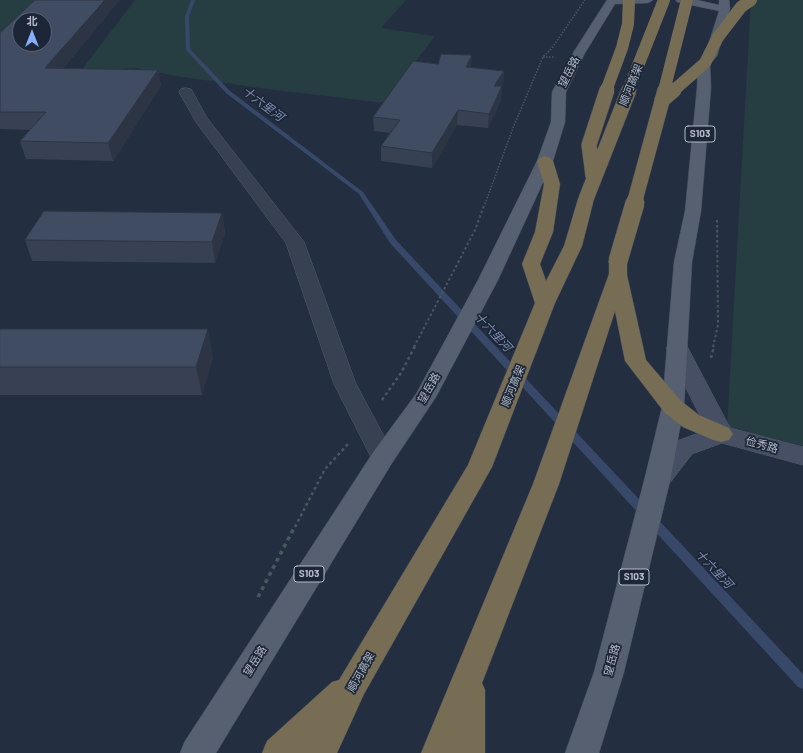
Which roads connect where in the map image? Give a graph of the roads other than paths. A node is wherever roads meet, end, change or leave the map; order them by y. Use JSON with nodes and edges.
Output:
{"nodes":[{"id":1,"x":612,"y":0,"type":"edge"},
{"id":2,"x":629,"y":0,"type":"edge"},
{"id":3,"x":648,"y":0,"type":"edge"},
{"id":4,"x":664,"y":0,"type":"edge"},
{"id":5,"x":681,"y":0,"type":"edge"},
{"id":6,"x":687,"y":0,"type":"edge"},
{"id":7,"x":751,"y":0,"type":"edge"},
{"id":8,"x":724,"y":5,"type":"edge"},
{"id":9,"x":186,"y":92,"type":"dead end"},
{"id":10,"x":662,"y":100,"type":"junction"},
{"id":11,"x":545,"y":161,"type":"junction"},
{"id":12,"x":594,"y":177,"type":"junction"},
{"id":13,"x":618,"y":267,"type":"junction"},
{"id":14,"x":543,"y":309,"type":"junction"},
{"id":15,"x":677,"y":348,"type":"junction"},
{"id":16,"x":673,"y":407,"type":"junction"},
{"id":17,"x":721,"y":434,"type":"junction"},
{"id":18,"x":803,"y":456,"type":"edge"},
{"id":19,"x":383,"y":457,"type":"junction"},
{"id":20,"x":657,"y":481,"type":"junction"},
{"id":21,"x":470,"y":677,"type":"junction"},
{"id":22,"x":353,"y":684,"type":"junction"},
{"id":23,"x":197,"y":753,"type":"edge"},
{"id":24,"x":280,"y":753,"type":"edge"},
{"id":25,"x":320,"y":753,"type":"edge"},
{"id":26,"x":438,"y":753,"type":"edge"},
{"id":27,"x":468,"y":753,"type":"edge"},
{"id":28,"x":582,"y":753,"type":"edge"}],
"edges":[{"from":1,"to":3,"type":"main road"},
{"from":1,"to":11,"type":"main road","name":"望岳路","number":"S103"},
{"from":2,"to":12,"type":"highway","bridge":true},
{"from":4,"to":12,"type":"highway","name":"顺河高架","bridge":true},
{"from":5,"to":8,"type":"main road"},
{"from":6,"to":10,"type":"highway","bridge":true},
{"from":7,"to":10,"type":"highway","bridge":true},
{"from":8,"to":15,"type":"main road","name":"望岳路","number":"S103"},
{"from":9,"to":19,"type":"street"},
{"from":10,"to":13,"type":"highway","bridge":true},
{"from":11,"to":14,"type":"highway"},
{"from":11,"to":19,"type":"main road","name":"望岳路","number":"S103"},
{"from":12,"to":14,"type":"highway","name":"顺河高架","bridge":true},
{"from":13,"to":16,"type":"highway"},
{"from":13,"to":21,"type":"highway"},
{"from":14,"to":22,"type":"highway","name":"顺河高架"},
{"from":15,"to":16,"type":"main road","name":"望岳路","number":"S103"},
{"from":15,"to":17,"type":"main road"},
{"from":16,"to":17,"type":"highway"},
{"from":16,"to":20,"type":"main road","name":"望岳路","number":"S103"},
{"from":17,"to":18,"type":"main road","name":"俭秀路"},
{"from":17,"to":20,"type":"main road"},
{"from":19,"to":23,"type":"main road","name":"望岳路","number":"S103"},
{"from":20,"to":28,"type":"main road","name":"望岳路","number":"S103"},
{"from":21,"to":26,"type":"highway"},
{"from":21,"to":27,"type":"highway"},
{"from":22,"to":24,"type":"highway"},
{"from":22,"to":25,"type":"highway","name":"顺河高架"}]}
